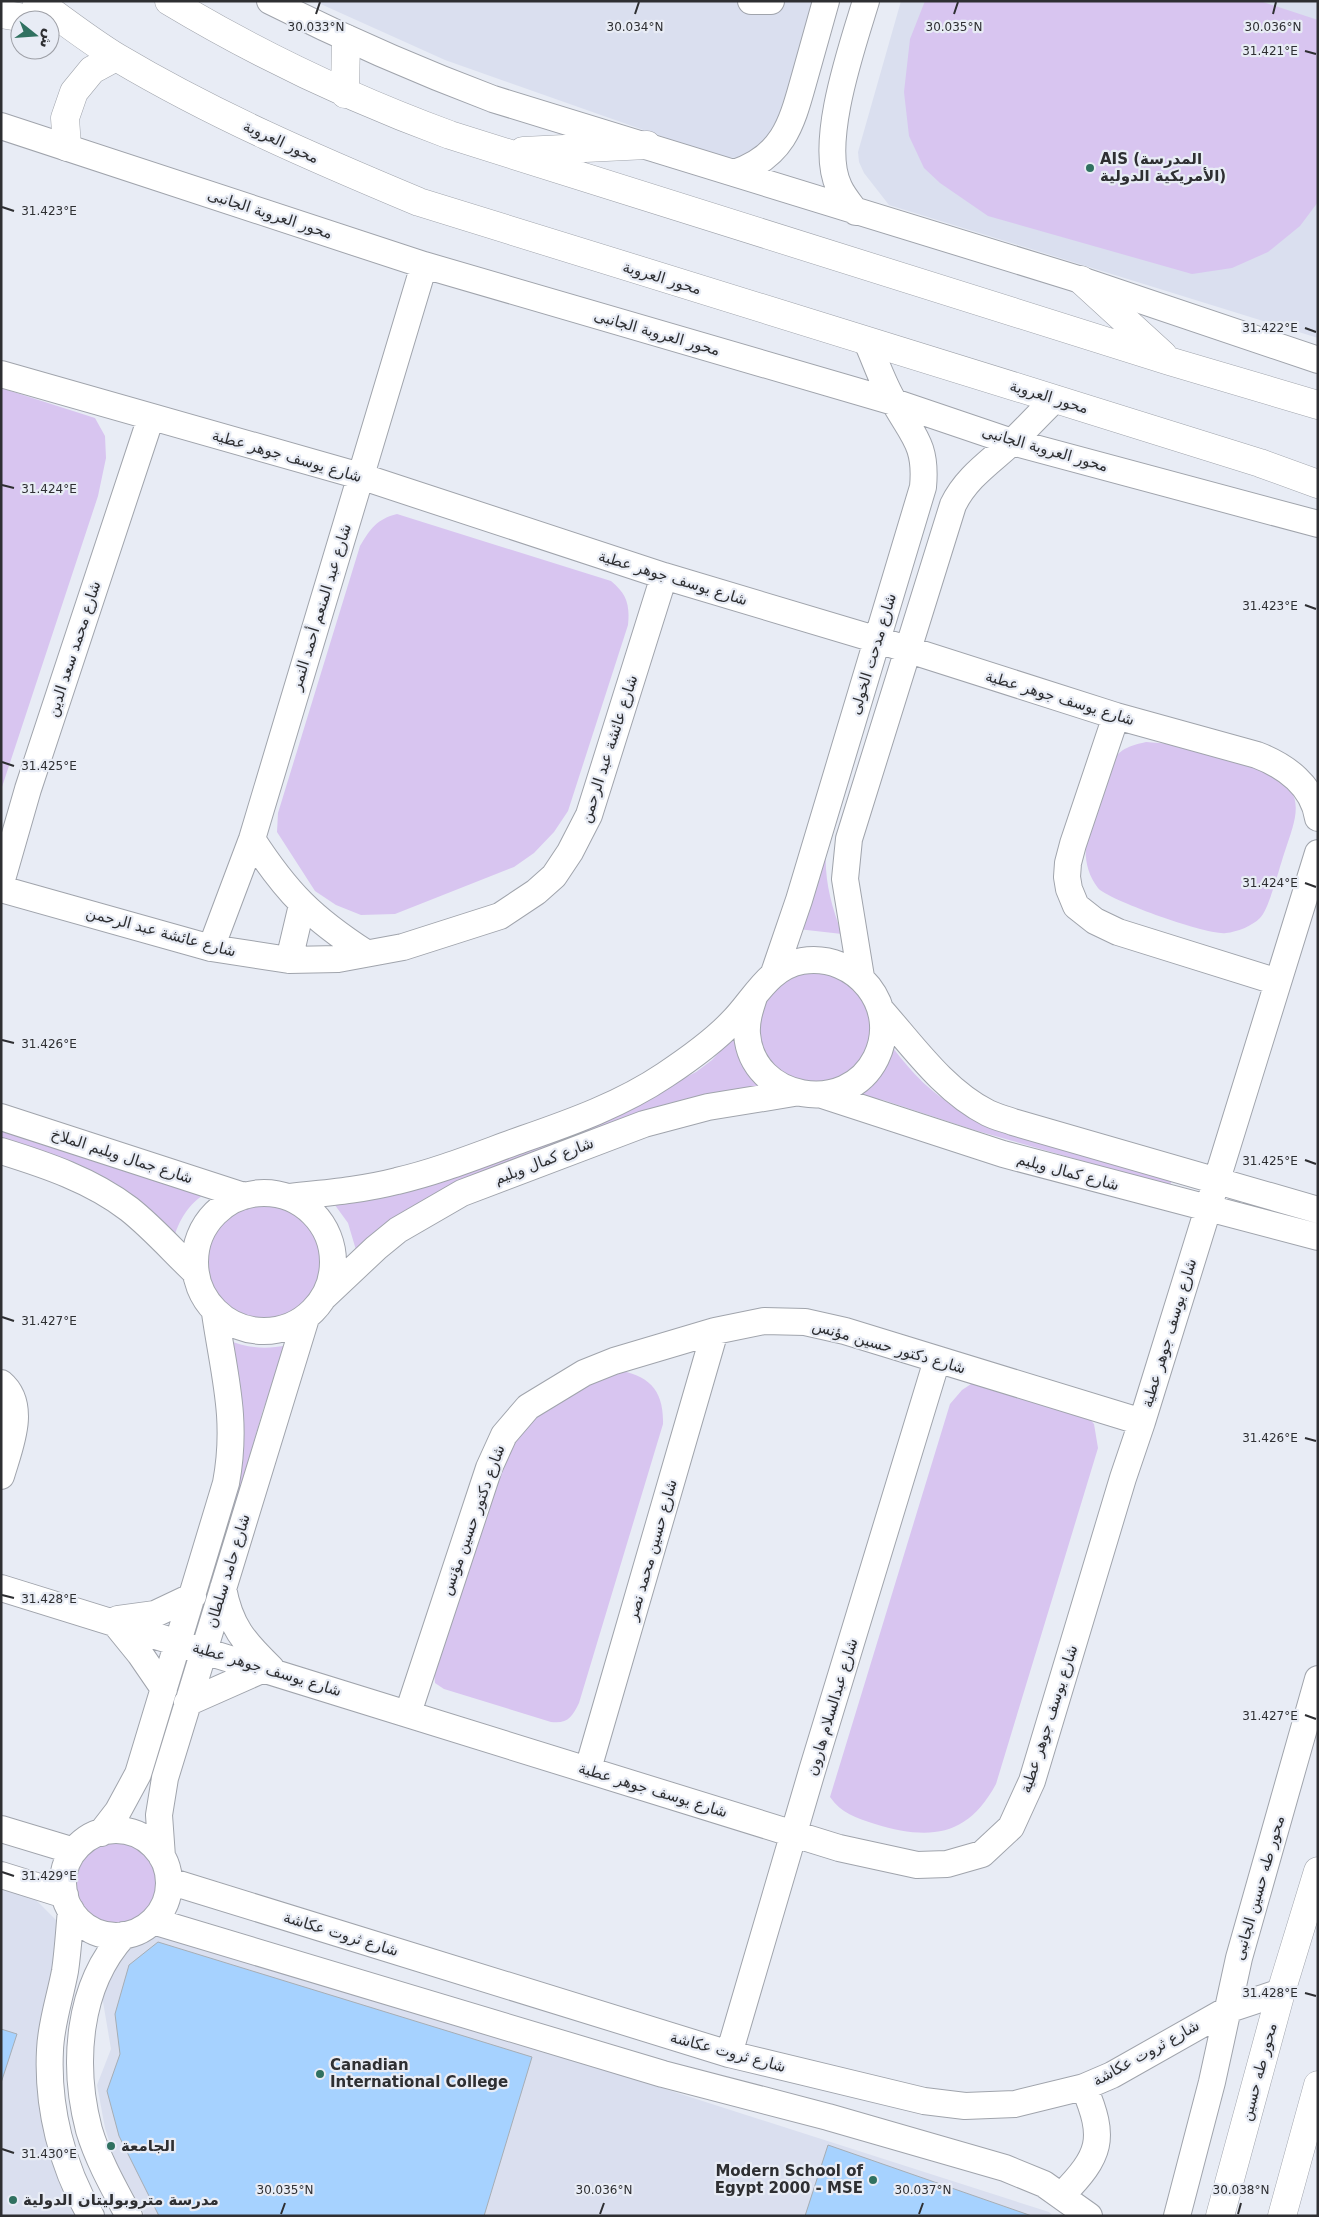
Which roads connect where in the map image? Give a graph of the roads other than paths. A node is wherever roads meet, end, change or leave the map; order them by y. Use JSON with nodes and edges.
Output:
{"nodes":[{"id":1,"x":37,"y":1,"type":"edge"},
{"id":2,"x":169,"y":1,"type":"edge"},
{"id":3,"x":270,"y":1,"type":"edge"},
{"id":4,"x":751,"y":1,"type":"edge"},
{"id":5,"x":771,"y":1,"type":"edge"},
{"id":6,"x":826,"y":1,"type":"edge"},
{"id":7,"x":866,"y":1,"type":"edge"},
{"id":8,"x":60,"y":26,"type":"edge"},
{"id":9,"x":78,"y":31,"type":"junction"},
{"id":10,"x":346,"y":39,"type":"junction"},
{"id":11,"x":116,"y":57,"type":"junction"},
{"id":12,"x":345,"y":94,"type":"junction"},
{"id":13,"x":1,"y":126,"type":"edge"},
{"id":14,"x":647,"y":145,"type":"junction"},
{"id":15,"x":67,"y":146,"type":"junction"},
{"id":16,"x":504,"y":152,"type":"junction"},
{"id":17,"x":734,"y":172,"type":"junction"},
{"id":18,"x":856,"y":212,"type":"junction"},
{"id":19,"x":424,"y":264,"type":"junction"},
{"id":20,"x":1081,"y":280,"type":"junction"},
{"id":21,"x":867,"y":342,"type":"junction"},
{"id":22,"x":1318,"y":360,"type":"edge"},
{"id":23,"x":1169,"y":361,"type":"junction"},
{"id":24,"x":1,"y":374,"type":"edge"},
{"id":25,"x":1055,"y":399,"type":"junction"},
{"id":26,"x":894,"y":402,"type":"junction"},
{"id":27,"x":1317,"y":405,"type":"edge"},
{"id":28,"x":151,"y":417,"type":"junction"},
{"id":29,"x":1012,"y":442,"type":"junction"},
{"id":30,"x":1260,"y":463,"type":"junction"},
{"id":31,"x":1318,"y":466,"type":"edge"},
{"id":32,"x":360,"y":476,"type":"junction"},
{"id":33,"x":1318,"y":484,"type":"edge"},
{"id":34,"x":1318,"y":524,"type":"edge"},
{"id":35,"x":664,"y":576,"type":"junction"},
{"id":36,"x":878,"y":640,"type":"junction"},
{"id":37,"x":906,"y":650,"type":"junction"},
{"id":38,"x":1116,"y":716,"type":"junction"},
{"id":39,"x":1318,"y":818,"type":"edge"},
{"id":40,"x":252,"y":839,"type":"junction"},
{"id":41,"x":1318,"y":853,"type":"edge"},
{"id":42,"x":1,"y":883,"type":"edge"},
{"id":43,"x":1,"y":889,"type":"edge"},
{"id":44,"x":302,"y":905,"type":"junction"},
{"id":45,"x":211,"y":948,"type":"junction"},
{"id":46,"x":366,"y":953,"type":"junction"},
{"id":47,"x":289,"y":960,"type":"junction"},
{"id":48,"x":774,"y":972,"type":"junction"},
{"id":49,"x":861,"y":977,"type":"junction"},
{"id":50,"x":1278,"y":982,"type":"junction"},
{"id":51,"x":754,"y":997,"type":"junction"},
{"id":52,"x":881,"y":1010,"type":"junction"},
{"id":53,"x":794,"y":1093,"type":"junction"},
{"id":54,"x":822,"y":1096,"type":"junction"},
{"id":55,"x":1,"y":1117,"type":"edge"},
{"id":56,"x":1,"y":1150,"type":"edge"},
{"id":57,"x":1216,"y":1180,"type":"junction"},
{"id":58,"x":244,"y":1196,"type":"junction"},
{"id":59,"x":289,"y":1197,"type":"junction"},
{"id":60,"x":1207,"y":1209,"type":"junction"},
{"id":61,"x":1318,"y":1210,"type":"edge"},
{"id":62,"x":1318,"y":1237,"type":"edge"},
{"id":63,"x":195,"y":1272,"type":"junction"},
{"id":64,"x":325,"y":1296,"type":"junction"},
{"id":65,"x":215,"y":1312,"type":"junction"},
{"id":66,"x":306,"y":1318,"type":"junction"},
{"id":67,"x":715,"y":1331,"type":"junction"},
{"id":68,"x":938,"y":1360,"type":"junction"},
{"id":69,"x":1,"y":1383,"type":"edge"},
{"id":70,"x":1142,"y":1422,"type":"junction"},
{"id":71,"x":1,"y":1476,"type":"edge"},
{"id":72,"x":223,"y":1587,"type":"junction"},
{"id":73,"x":1,"y":1588,"type":"edge"},
{"id":74,"x":193,"y":1596,"type":"junction"},
{"id":75,"x":110,"y":1621,"type":"junction"},
{"id":76,"x":179,"y":1642,"type":"junction"},
{"id":77,"x":205,"y":1650,"type":"junction"},
{"id":78,"x":269,"y":1670,"type":"junction"},
{"id":79,"x":1318,"y":1679,"type":"edge"},
{"id":80,"x":164,"y":1689,"type":"junction"},
{"id":81,"x":187,"y":1703,"type":"junction"},
{"id":82,"x":408,"y":1713,"type":"junction"},
{"id":83,"x":588,"y":1769,"type":"junction"},
{"id":84,"x":1,"y":1829,"type":"edge"},
{"id":85,"x":101,"y":1832,"type":"junction"},
{"id":86,"x":793,"y":1834,"type":"junction"},
{"id":87,"x":74,"y":1851,"type":"junction"},
{"id":88,"x":166,"y":1869,"type":"junction"},
{"id":89,"x":1318,"y":1871,"type":"edge"},
{"id":90,"x":1,"y":1875,"type":"edge"},
{"id":91,"x":68,"y":1903,"type":"junction"},
{"id":92,"x":153,"y":1921,"type":"junction"},
{"id":93,"x":124,"y":1936,"type":"junction"},
{"id":94,"x":1281,"y":1992,"type":"junction"},
{"id":95,"x":1227,"y":2010,"type":"junction"},
{"id":96,"x":697,"y":2044,"type":"junction"},
{"id":97,"x":729,"y":2054,"type":"junction"},
{"id":98,"x":685,"y":2080,"type":"junction"},
{"id":99,"x":1318,"y":2085,"type":"edge"},
{"id":100,"x":1084,"y":2087,"type":"junction"},
{"id":101,"x":87,"y":2118,"type":"junction"},
{"id":102,"x":55,"y":2122,"type":"junction"},
{"id":103,"x":1062,"y":2195,"type":"junction"},
{"id":104,"x":91,"y":2216,"type":"edge"},
{"id":105,"x":129,"y":2216,"type":"edge"},
{"id":106,"x":1089,"y":2216,"type":"edge"},
{"id":107,"x":1177,"y":2216,"type":"edge"},
{"id":108,"x":1220,"y":2216,"type":"edge"},
{"id":109,"x":1282,"y":2216,"type":"edge"}],
"edges":[{"from":1,"to":9,"type":"main road","name":"محور العروبة"},
{"from":2,"to":12,"type":"main road"},
{"from":3,"to":10,"type":"street"},
{"from":4,"to":5,"type":"street"},
{"from":6,"to":17,"type":"street"},
{"from":7,"to":18,"type":"street"},
{"from":8,"to":9,"type":"main road"},
{"from":9,"to":11,"type":"main road","name":"محور العروبة"},
{"from":10,"to":12,"type":"main road"},
{"from":10,"to":14,"type":"street"},
{"from":11,"to":15,"type":"main road"},
{"from":11,"to":21,"type":"main road","name":"محور العروبة"},
{"from":12,"to":16,"type":"main road"},
{"from":13,"to":15,"type":"street","name":"محور العروبة الجانبى"},
{"from":14,"to":16,"type":"main road"},
{"from":14,"to":17,"type":"street"},
{"from":15,"to":19,"type":"street","name":"محور العروبة الجانبى"},
{"from":16,"to":23,"type":"main road"},
{"from":17,"to":18,"type":"street"},
{"from":18,"to":20,"type":"street"},
{"from":19,"to":26,"type":"street","name":"محور العروبة الجانبى"},
{"from":19,"to":32,"type":"street","name":"شارع عبد المنعم أحمد النمر"},
{"from":20,"to":22,"type":"street"},
{"from":20,"to":23,"type":"main road"},
{"from":21,"to":25,"type":"main road","name":"محور العروبة"},
{"from":21,"to":26,"type":"street","name":"شارع مدحت الخولى"},
{"from":23,"to":27,"type":"main road"},
{"from":24,"to":28,"type":"street","name":"شارع يوسف جوهر عطية"},
{"from":25,"to":29,"type":"street","name":"شارع مدحت الخولى"},
{"from":25,"to":30,"type":"main road","name":"محور العروبة"},
{"from":26,"to":29,"type":"street","name":"محور العروبة الجانبى"},
{"from":26,"to":36,"type":"street","name":"شارع مدحت الخولى"},
{"from":28,"to":32,"type":"street","name":"شارع يوسف جوهر عطية"},
{"from":28,"to":42,"type":"street","name":"شارع محمد سعد الدين"},
{"from":29,"to":34,"type":"street","name":"محور العروبة الجانبى"},
{"from":29,"to":37,"type":"street","name":"شارع مدحت الخولى"},
{"from":30,"to":31,"type":"main road"},
{"from":30,"to":33,"type":"main road","name":"محور العروبة"},
{"from":32,"to":35,"type":"street","name":"شارع يوسف جوهر عطية"},
{"from":32,"to":40,"type":"street","name":"شارع عبد المنعم أحمد النمر"},
{"from":35,"to":36,"type":"street","name":"شارع يوسف جوهر عطية"},
{"from":35,"to":46,"type":"street","name":"شارع عائشة عبد الرحمن"},
{"from":36,"to":37,"type":"street","name":"شارع يوسف جوهر عطية"},
{"from":36,"to":48,"type":"street","name":"شارع مدحت الخولى"},
{"from":37,"to":38,"type":"street","name":"شارع يوسف جوهر عطية"},
{"from":37,"to":49,"type":"street","name":"شارع مدحت الخولى"},
{"from":38,"to":39,"type":"street","name":"شارع يوسف جوهر عطية"},
{"from":38,"to":50,"type":"street"},
{"from":40,"to":44,"type":"street"},
{"from":40,"to":45,"type":"street","name":"شارع عبد المنعم أحمد النمر"},
{"from":41,"to":50,"type":"street","name":"شارع يوسف جوهر عطية"},
{"from":43,"to":45,"type":"street","name":"شارع عائشة عبد الرحمن"},
{"from":44,"to":46,"type":"street"},
{"from":44,"to":47,"type":"street"},
{"from":45,"to":47,"type":"street","name":"شارع عائشة عبد الرحمن"},
{"from":46,"to":47,"type":"street","name":"شارع عائشة عبد الرحمن"},
{"from":48,"to":49,"type":"street"},
{"from":48,"to":51,"type":"street"},
{"from":49,"to":52,"type":"street"},
{"from":50,"to":57,"type":"street","name":"شارع يوسف جوهر عطية"},
{"from":51,"to":53,"type":"street"},
{"from":51,"to":59,"type":"street","name":"شارع كمال ويليم"},
{"from":52,"to":54,"type":"street"},
{"from":52,"to":57,"type":"street"},
{"from":53,"to":54,"type":"street"},
{"from":53,"to":64,"type":"street","name":"شارع كمال ويليم"},
{"from":54,"to":60,"type":"street","name":"شارع كمال ويليم"},
{"from":55,"to":58,"type":"street","name":"شارع جمال ويليم الملاخ"},
{"from":56,"to":63,"type":"street"},
{"from":57,"to":60,"type":"street","name":"شارع يوسف جوهر عطية"},
{"from":57,"to":61,"type":"street"},
{"from":58,"to":59,"type":"street"},
{"from":58,"to":63,"type":"street"},
{"from":59,"to":64,"type":"street"},
{"from":60,"to":62,"type":"street","name":"شارع كمال ويليم"},
{"from":60,"to":70,"type":"street","name":"شارع يوسف جوهر عطية"},
{"from":63,"to":65,"type":"street"},
{"from":64,"to":66,"type":"street"},
{"from":65,"to":66,"type":"street"},
{"from":65,"to":74,"type":"street","name":"شارع حامد سلطان"},
{"from":66,"to":72,"type":"street","name":"شارع حامد سلطان"},
{"from":67,"to":68,"type":"street","name":"شارع دكتور حسين مؤنس"},
{"from":67,"to":82,"type":"street","name":"شارع دكتور حسين مؤنس"},
{"from":67,"to":83,"type":"street","name":"شارع حسين محمد نصر"},
{"from":68,"to":70,"type":"street","name":"شارع دكتور حسين مؤنس"},
{"from":68,"to":86,"type":"street","name":"شارع عبدالسلام هارون"},
{"from":69,"to":71,"type":"street"},
{"from":70,"to":86,"type":"street","name":"شارع يوسف جوهر عطية"},
{"from":72,"to":77,"type":"street","name":"شارع حامد سلطان"},
{"from":72,"to":78,"type":"street"},
{"from":73,"to":75,"type":"street","name":"شارع يوسف جوهر عطية"},
{"from":74,"to":75,"type":"street"},
{"from":74,"to":76,"type":"street","name":"شارع حامد سلطان"},
{"from":75,"to":76,"type":"street","name":"شارع يوسف جوهر عطية"},
{"from":75,"to":80,"type":"street"},
{"from":76,"to":77,"type":"street","name":"شارع يوسف جوهر عطية"},
{"from":76,"to":80,"type":"street","name":"شارع حامد سلطان"},
{"from":77,"to":78,"type":"street","name":"شارع يوسف جوهر عطية"},
{"from":77,"to":81,"type":"street","name":"شارع حامد سلطان"},
{"from":78,"to":81,"type":"street"},
{"from":78,"to":82,"type":"street","name":"شارع يوسف جوهر عطية"},
{"from":79,"to":95,"type":"street","name":"محور طه حسين الجانبى"},
{"from":80,"to":85,"type":"street","name":"شارع حامد سلطان"},
{"from":81,"to":88,"type":"street","name":"شارع حامد سلطان"},
{"from":82,"to":83,"type":"street","name":"شارع يوسف جوهر عطية"},
{"from":83,"to":86,"type":"street","name":"شارع يوسف جوهر عطية"},
{"from":84,"to":87,"type":"street"},
{"from":85,"to":87,"type":"street"},
{"from":85,"to":88,"type":"street"},
{"from":86,"to":97,"type":"street","name":"شارع عبدالسلام هارون"},
{"from":87,"to":91,"type":"street"},
{"from":88,"to":92,"type":"street"},
{"from":88,"to":96,"type":"street","name":"شارع ثروت عكاشة"},
{"from":89,"to":94,"type":"main road","name":"محور طه حسين"},
{"from":90,"to":91,"type":"street"},
{"from":91,"to":93,"type":"street"},
{"from":91,"to":102,"type":"street"},
{"from":92,"to":93,"type":"street"},
{"from":92,"to":98,"type":"street"},
{"from":93,"to":101,"type":"street"},
{"from":94,"to":95,"type":"street","name":"شارع ثروت عكاشة"},
{"from":94,"to":108,"type":"main road","name":"محور طه حسين"},
{"from":95,"to":100,"type":"street","name":"شارع ثروت عكاشة"},
{"from":95,"to":107,"type":"street","name":"محور طه حسين الجانبى"},
{"from":96,"to":97,"type":"street","name":"شارع ثروت عكاشة"},
{"from":96,"to":98,"type":"street"},
{"from":97,"to":100,"type":"street","name":"شارع ثروت عكاشة"},
{"from":98,"to":103,"type":"street"},
{"from":99,"to":109,"type":"main road"},
{"from":100,"to":103,"type":"street"},
{"from":101,"to":102,"type":"street"},
{"from":101,"to":105,"type":"street"},
{"from":102,"to":104,"type":"street"},
{"from":103,"to":106,"type":"street"}]}
